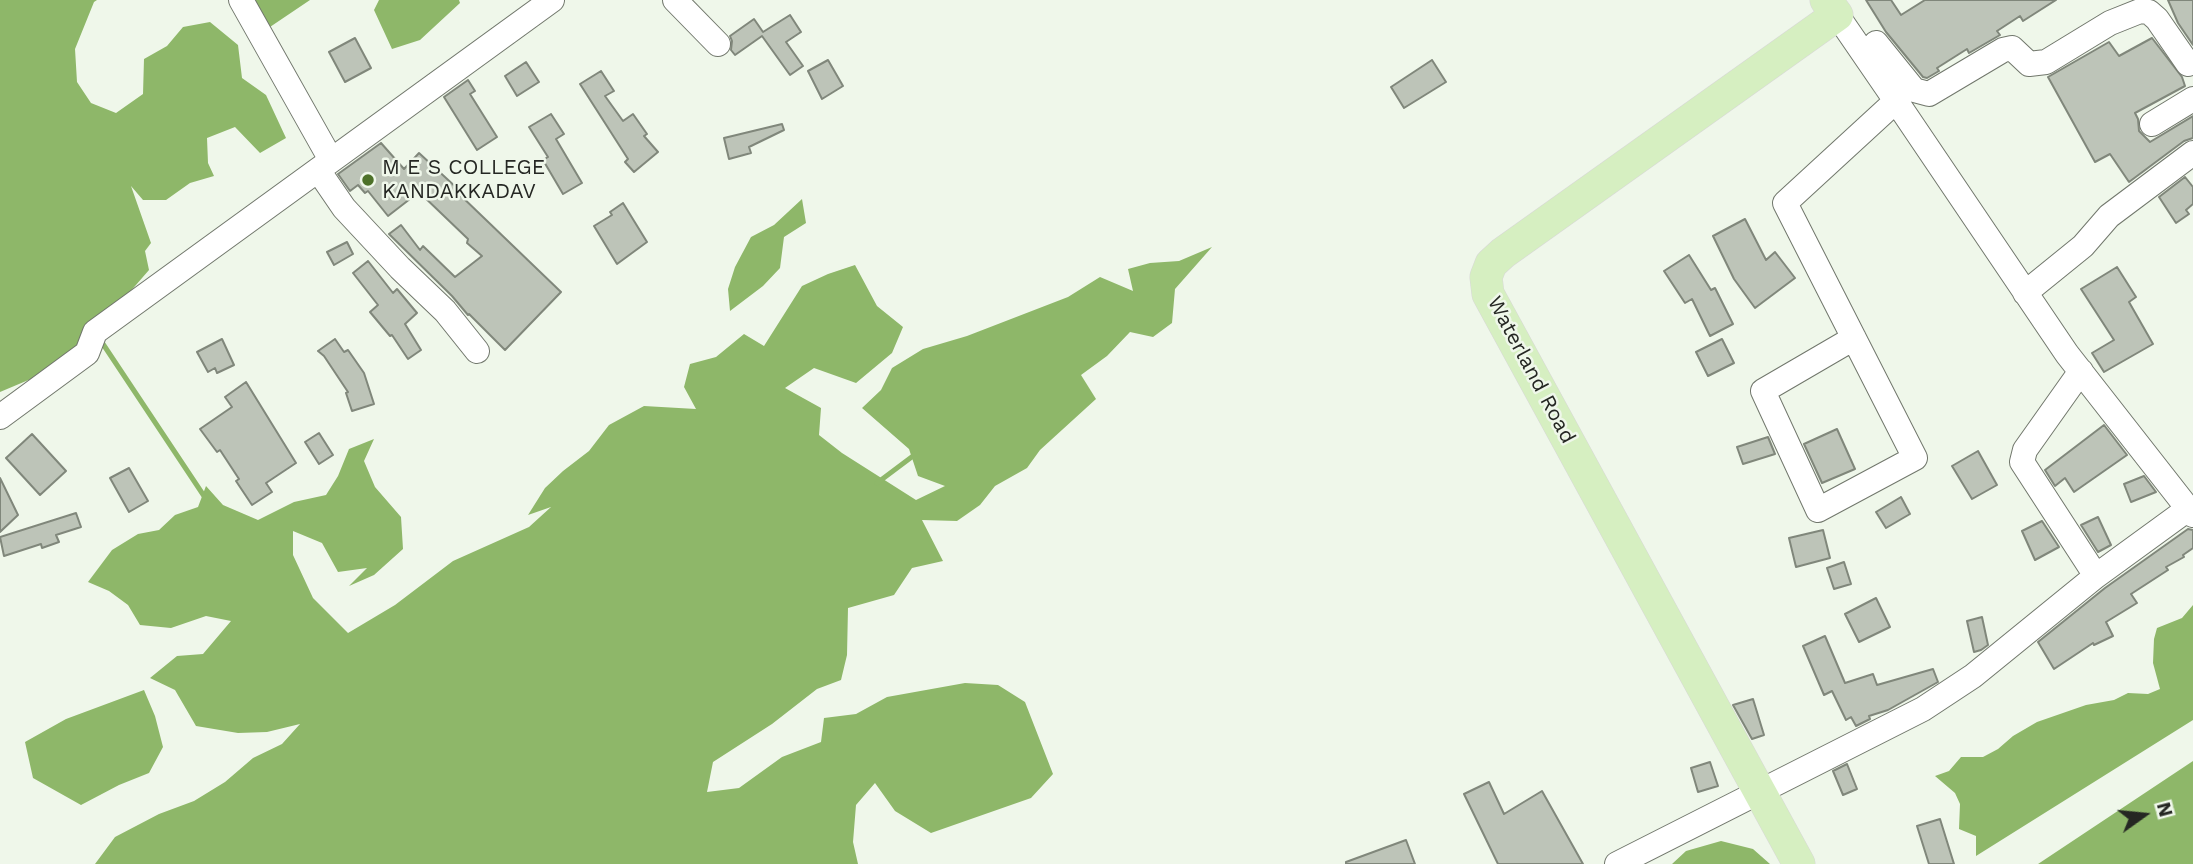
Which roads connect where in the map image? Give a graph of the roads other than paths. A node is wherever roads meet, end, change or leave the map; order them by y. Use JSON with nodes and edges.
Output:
{"nodes":[{"id":1,"x":241,"y":0,"type":"edge"},
{"id":2,"x":552,"y":0,"type":"edge"},
{"id":3,"x":675,"y":0,"type":"edge"},
{"id":4,"x":1836,"y":5,"type":"edge"},
{"id":5,"x":718,"y":44,"type":"dead end"},
{"id":6,"x":2191,"y":66,"type":"edge"},
{"id":7,"x":2193,"y":99,"type":"edge"},
{"id":8,"x":1896,"y":101,"type":"junction"},
{"id":9,"x":2152,"y":124,"type":"dead end"},
{"id":10,"x":2193,"y":153,"type":"edge"},
{"id":11,"x":325,"y":165,"type":"junction"},
{"id":12,"x":2025,"y":293,"type":"junction"},
{"id":13,"x":1854,"y":338,"type":"junction"},
{"id":14,"x":477,"y":351,"type":"dead end"},
{"id":15,"x":2081,"y":372,"type":"junction"},
{"id":16,"x":0,"y":417,"type":"edge"},
{"id":17,"x":2190,"y":512,"type":"edge"},
{"id":18,"x":2096,"y":576,"type":"junction"},
{"id":19,"x":1758,"y":791,"type":"junction"},
{"id":20,"x":1616,"y":864,"type":"edge"},
{"id":21,"x":1799,"y":864,"type":"edge"}],
"edges":[{"from":1,"to":11,"type":"street"},
{"from":2,"to":11,"type":"street"},
{"from":3,"to":5,"type":"street"},
{"from":4,"to":6,"type":"street"},
{"from":4,"to":8,"type":"street"},
{"from":4,"to":19,"type":"main road","name":"Waterland Road"},
{"from":7,"to":9,"type":"street"},
{"from":8,"to":12,"type":"street"},
{"from":8,"to":13,"type":"street"},
{"from":10,"to":12,"type":"street"},
{"from":11,"to":14,"type":"street"},
{"from":11,"to":16,"type":"street"},
{"from":12,"to":15,"type":"street"},
{"from":13,"to":13,"type":"street"},
{"from":15,"to":17,"type":"street"},
{"from":15,"to":18,"type":"street"},
{"from":17,"to":18,"type":"street"},
{"from":18,"to":19,"type":"street"},
{"from":19,"to":20,"type":"street"},
{"from":19,"to":21,"type":"main road","name":"Waterland Road"}]}
